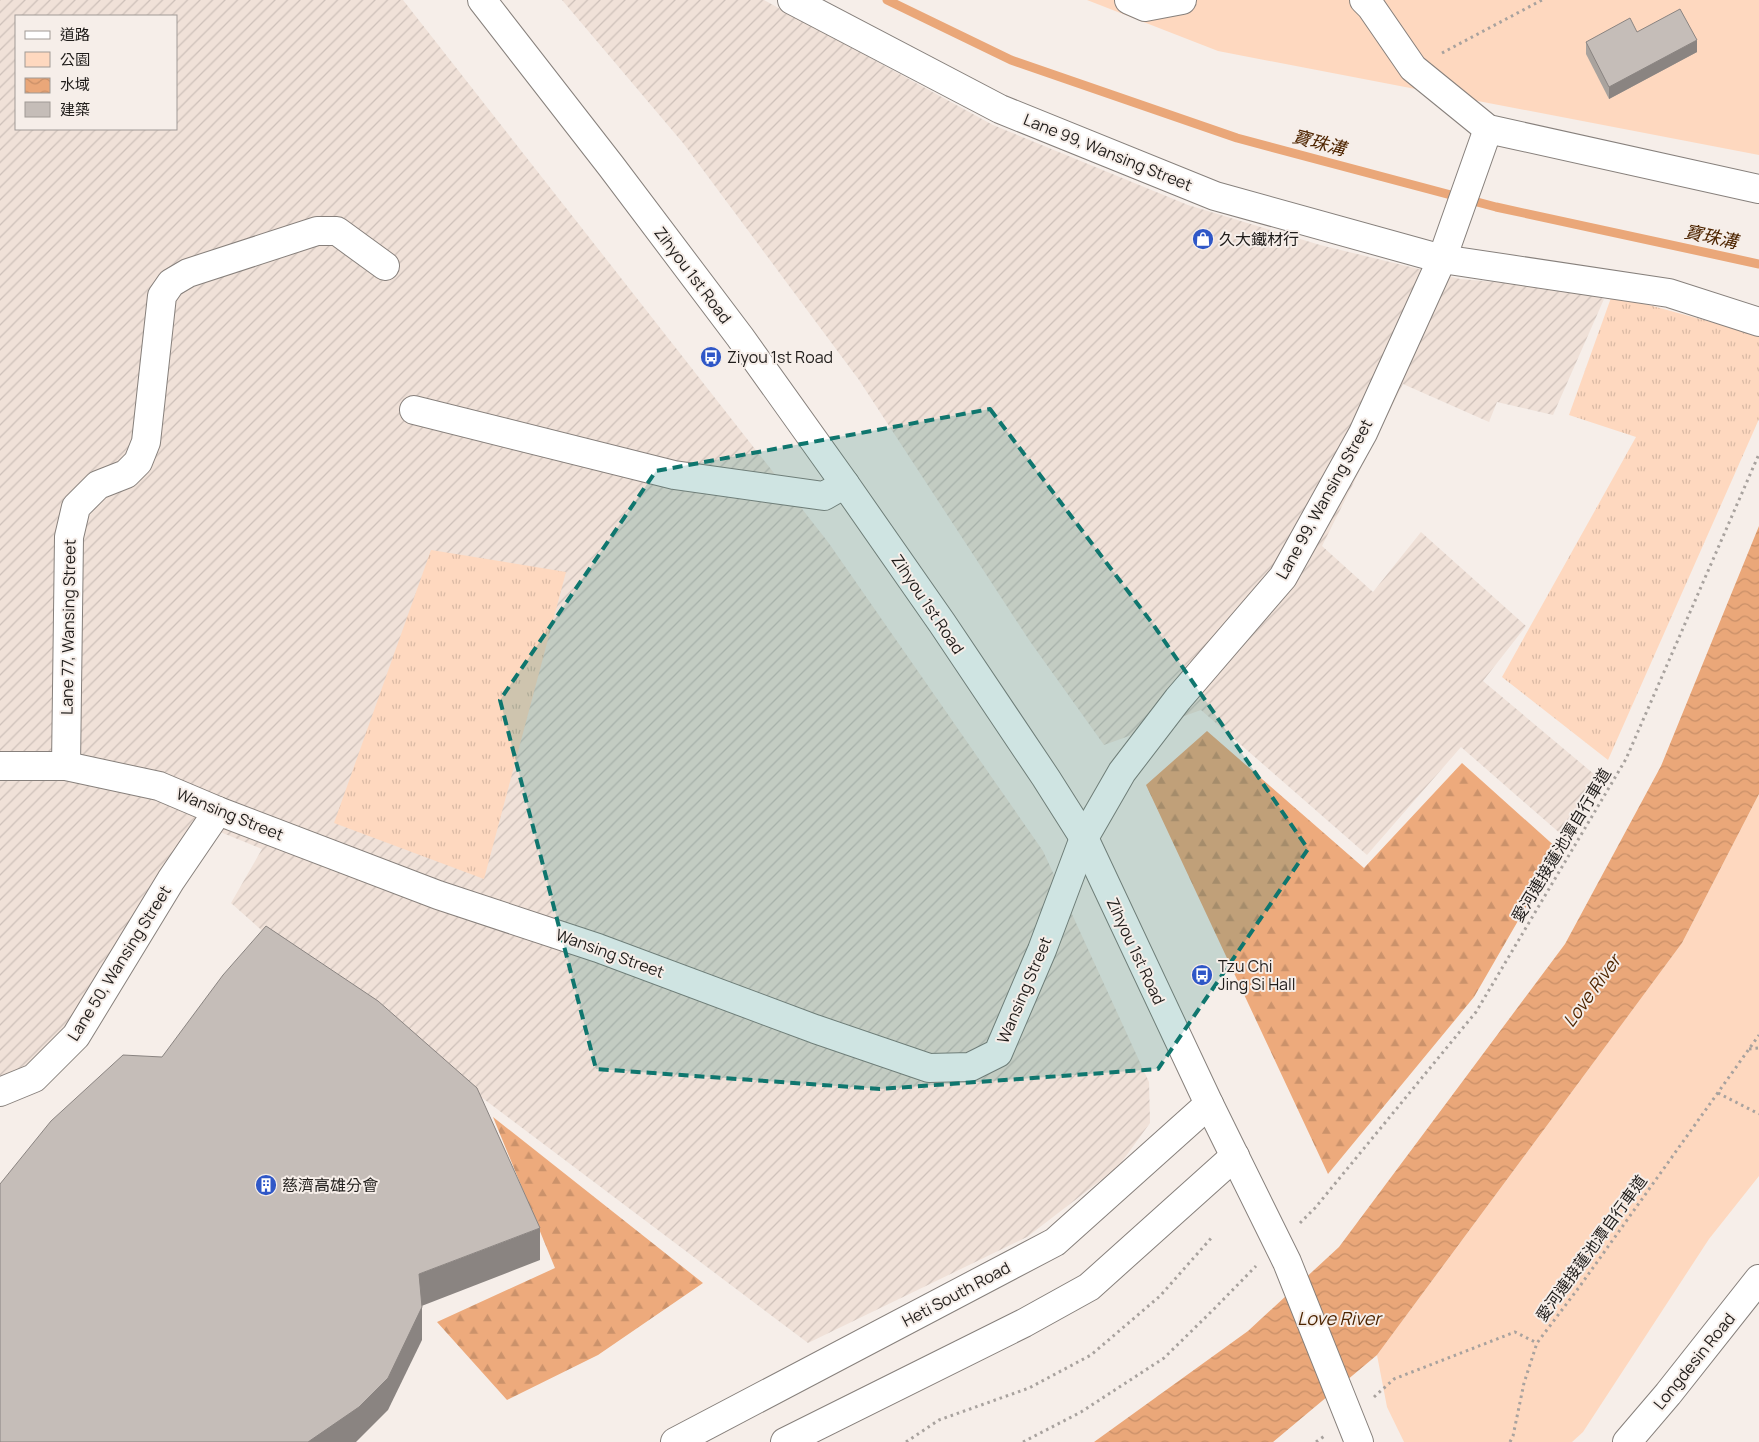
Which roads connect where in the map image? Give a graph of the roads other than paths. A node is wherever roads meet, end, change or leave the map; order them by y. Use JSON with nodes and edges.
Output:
{"nodes":[{"id":1,"x":482,"y":0,"type":"edge"},
{"id":2,"x":792,"y":0,"type":"edge"},
{"id":3,"x":1129,"y":0,"type":"edge"},
{"id":4,"x":1182,"y":0,"type":"edge"},
{"id":5,"x":1364,"y":0,"type":"edge"},
{"id":6,"x":1488,"y":129,"type":"junction"},
{"id":7,"x":1759,"y":189,"type":"edge"},
{"id":8,"x":1442,"y":259,"type":"junction"},
{"id":9,"x":385,"y":266,"type":"dead end"},
{"id":10,"x":1759,"y":322,"type":"edge"},
{"id":11,"x":414,"y":410,"type":"dead end"},
{"id":12,"x":846,"y":484,"type":"junction"},
{"id":13,"x":0,"y":766,"type":"edge"},
{"id":14,"x":66,"y":766,"type":"junction"},
{"id":15,"x":218,"y":811,"type":"junction"},
{"id":16,"x":1084,"y":838,"type":"junction"},
{"id":17,"x":0,"y":1092,"type":"edge"},
{"id":18,"x":1209,"y":1104,"type":"junction"},
{"id":19,"x":1235,"y":1156,"type":"junction"},
{"id":20,"x":1759,"y":1279,"type":"edge"},
{"id":21,"x":1354,"y":1430,"type":"edge"},
{"id":22,"x":714,"y":1432,"type":"edge"},
{"id":23,"x":674,"y":1442,"type":"edge"},
{"id":24,"x":785,"y":1442,"type":"edge"},
{"id":25,"x":1627,"y":1442,"type":"edge"}],
"edges":[{"from":1,"to":12,"type":"street","name":"Zihyou 1st Road"},
{"from":2,"to":8,"type":"street","name":"Lane 99, Wansing Street"},
{"from":3,"to":4,"type":"street"},
{"from":5,"to":6,"type":"street"},
{"from":6,"to":7,"type":"street"},
{"from":6,"to":8,"type":"street"},
{"from":8,"to":10,"type":"street","name":"Lane 99, Wansing Street"},
{"from":8,"to":16,"type":"street","name":"Lane 99, Wansing Street"},
{"from":9,"to":14,"type":"street","name":"Lane 77, Wansing Street"},
{"from":11,"to":12,"type":"street"},
{"from":12,"to":16,"type":"street","name":"Zihyou 1st Road"},
{"from":13,"to":14,"type":"street","name":"Wansing Street"},
{"from":14,"to":15,"type":"street","name":"Wansing Street"},
{"from":15,"to":16,"type":"street","name":"Wansing Street"},
{"from":15,"to":17,"type":"street","name":"Lane 50, Wansing Street"},
{"from":16,"to":18,"type":"street","name":"Zihyou 1st Road"},
{"from":18,"to":19,"type":"street","name":"Zihyou 1st Road"},
{"from":18,"to":22,"type":"street","name":"Heti South Road"},
{"from":19,"to":21,"type":"street","name":"Zihyou 1st Road"},
{"from":19,"to":24,"type":"street"},
{"from":20,"to":25,"type":"street","name":"Longdesin Road"},
{"from":22,"to":23,"type":"street","name":"Heti South Road"}]}
